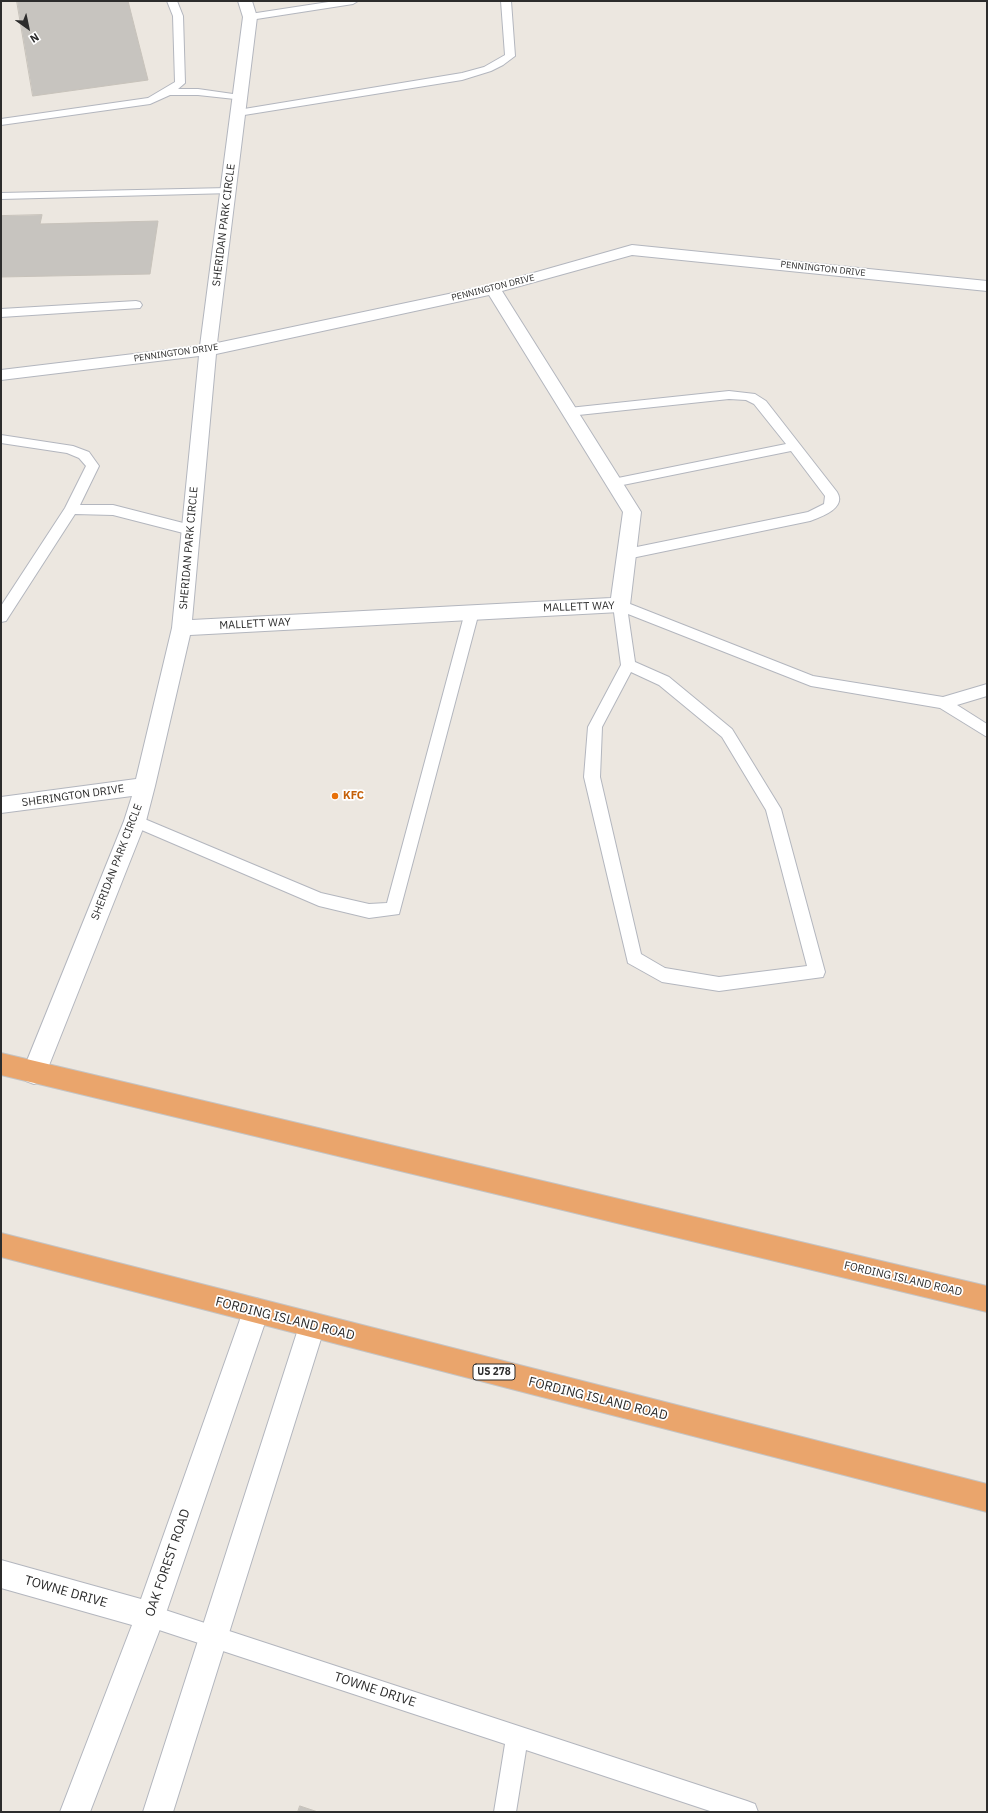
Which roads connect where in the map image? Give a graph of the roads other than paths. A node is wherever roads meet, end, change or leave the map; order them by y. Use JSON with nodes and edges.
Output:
{"nodes":[{"id":1,"x":172,"y":1,"type":"edge"},
{"id":2,"x":353,"y":1,"type":"edge"},
{"id":3,"x":506,"y":1,"type":"edge"},
{"id":4,"x":247,"y":9,"type":"edge"},
{"id":5,"x":168,"y":92,"type":"junction"},
{"id":6,"x":239,"y":106,"type":"junction"},
{"id":7,"x":1,"y":122,"type":"edge"},
{"id":8,"x":228,"y":191,"type":"junction"},
{"id":9,"x":1,"y":196,"type":"edge"},
{"id":10,"x":987,"y":286,"type":"edge"},
{"id":11,"x":493,"y":289,"type":"junction"},
{"id":12,"x":136,"y":304,"type":"dead end"},
{"id":13,"x":1,"y":313,"type":"edge"},
{"id":14,"x":208,"y":350,"type":"junction"},
{"id":15,"x":1,"y":375,"type":"edge"},
{"id":16,"x":569,"y":412,"type":"junction"},
{"id":17,"x":1,"y":439,"type":"edge"},
{"id":18,"x":795,"y":446,"type":"junction"},
{"id":19,"x":613,"y":483,"type":"junction"},
{"id":20,"x":72,"y":509,"type":"junction"},
{"id":21,"x":191,"y":530,"type":"junction"},
{"id":22,"x":627,"y":554,"type":"junction"},
{"id":23,"x":620,"y":605,"type":"junction"},
{"id":24,"x":472,"y":612,"type":"junction"},
{"id":25,"x":1,"y":617,"type":"edge"},
{"id":26,"x":182,"y":628,"type":"junction"},
{"id":27,"x":628,"y":664,"type":"junction"},
{"id":28,"x":987,"y":690,"type":"edge"},
{"id":29,"x":943,"y":703,"type":"junction"},
{"id":30,"x":987,"y":731,"type":"edge"},
{"id":31,"x":145,"y":786,"type":"junction"},
{"id":32,"x":1,"y":805,"type":"edge"},
{"id":33,"x":135,"y":821,"type":"junction"},
{"id":34,"x":1,"y":1064,"type":"edge"},
{"id":35,"x":34,"y":1073,"type":"junction"},
{"id":36,"x":1,"y":1245,"type":"edge"},
{"id":37,"x":987,"y":1299,"type":"edge"},
{"id":38,"x":256,"y":1311,"type":"junction"},
{"id":39,"x":312,"y":1326,"type":"junction"},
{"id":40,"x":987,"y":1498,"type":"edge"},
{"id":41,"x":1,"y":1574,"type":"edge"},
{"id":42,"x":150,"y":1616,"type":"junction"},
{"id":43,"x":214,"y":1636,"type":"junction"},
{"id":44,"x":517,"y":1737,"type":"junction"},
{"id":45,"x":75,"y":1812,"type":"edge"},
{"id":46,"x":158,"y":1812,"type":"edge"},
{"id":47,"x":505,"y":1812,"type":"edge"},
{"id":48,"x":748,"y":1812,"type":"edge"}],
"edges":[{"from":1,"to":5,"type":"lane"},
{"from":2,"to":4,"type":"lane"},
{"from":3,"to":6,"type":"lane"},
{"from":4,"to":6,"type":"street","name":"SHERIDAN PARK CIRCLE"},
{"from":5,"to":6,"type":"lane"},
{"from":5,"to":7,"type":"lane"},
{"from":6,"to":8,"type":"street","name":"SHERIDAN PARK CIRCLE"},
{"from":8,"to":9,"type":"lane"},
{"from":8,"to":14,"type":"street","name":"SHERIDAN PARK CIRCLE"},
{"from":10,"to":11,"type":"street","name":"PENNINGTON DRIVE"},
{"from":11,"to":14,"type":"street","name":"PENNINGTON DRIVE"},
{"from":11,"to":16,"type":"street","name":"MALLETT WAY"},
{"from":12,"to":13,"type":"lane"},
{"from":14,"to":15,"type":"street","name":"PENNINGTON DRIVE"},
{"from":14,"to":21,"type":"street","name":"SHERIDAN PARK CIRCLE"},
{"from":16,"to":18,"type":"lane"},
{"from":16,"to":19,"type":"street","name":"MALLETT WAY"},
{"from":17,"to":20,"type":"lane"},
{"from":18,"to":19,"type":"lane"},
{"from":18,"to":22,"type":"lane"},
{"from":19,"to":22,"type":"street","name":"MALLETT WAY"},
{"from":20,"to":21,"type":"lane"},
{"from":20,"to":25,"type":"lane"},
{"from":21,"to":26,"type":"street","name":"SHERIDAN PARK CIRCLE"},
{"from":22,"to":23,"type":"street","name":"MALLETT WAY"},
{"from":23,"to":24,"type":"street","name":"MALLETT WAY"},
{"from":23,"to":27,"type":"lane"},
{"from":23,"to":29,"type":"lane"},
{"from":24,"to":26,"type":"street","name":"MALLETT WAY"},
{"from":24,"to":33,"type":"lane"},
{"from":26,"to":31,"type":"street","name":"SHERIDAN PARK CIRCLE"},
{"from":27,"to":27,"type":"lane"},
{"from":28,"to":29,"type":"lane"},
{"from":29,"to":30,"type":"lane"},
{"from":31,"to":32,"type":"street","name":"SHERINGTON DRIVE"},
{"from":31,"to":33,"type":"street","name":"SHERIDAN PARK CIRCLE"},
{"from":33,"to":35,"type":"street","name":"SHERIDAN PARK CIRCLE"},
{"from":34,"to":35,"type":"highway","name":"FORDING ISLAND ROAD"},
{"from":35,"to":37,"type":"highway","name":"FORDING ISLAND ROAD"},
{"from":36,"to":38,"type":"highway","name":"FORDING ISLAND ROAD","number":"US 278"},
{"from":38,"to":39,"type":"highway","name":"FORDING ISLAND ROAD","number":"US 278"},
{"from":38,"to":42,"type":"street","name":"OAK FOREST ROAD"},
{"from":39,"to":40,"type":"highway","name":"FORDING ISLAND ROAD","number":"US 278"},
{"from":39,"to":43,"type":"street"},
{"from":41,"to":42,"type":"street","name":"TOWNE DRIVE"},
{"from":42,"to":43,"type":"lane","name":"TOWNE DRIVE"},
{"from":42,"to":45,"type":"street","name":"OAK FOREST ROAD"},
{"from":43,"to":44,"type":"lane","name":"TOWNE DRIVE"},
{"from":43,"to":46,"type":"street"},
{"from":44,"to":47,"type":"lane"},
{"from":44,"to":48,"type":"lane","name":"TOWNE DRIVE"}]}
